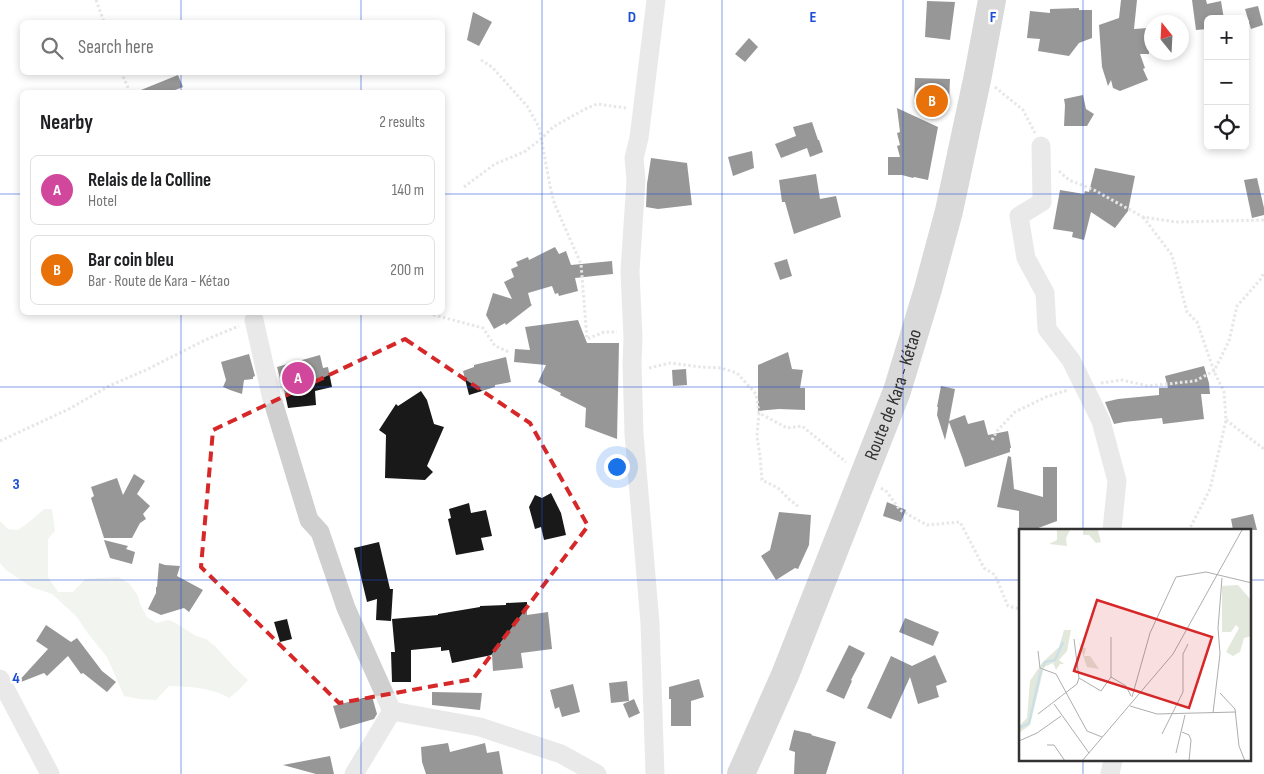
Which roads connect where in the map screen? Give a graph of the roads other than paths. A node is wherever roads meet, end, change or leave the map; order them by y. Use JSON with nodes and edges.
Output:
{"nodes":[{"id":1,"x":656,"y":0,"type":"edge"},
{"id":2,"x":992,"y":0,"type":"edge"},
{"id":3,"x":1041,"y":146,"type":"road end"},
{"id":4,"x":254,"y":320,"type":"road end"},
{"id":5,"x":1112,"y":529,"type":"edge"},
{"id":6,"x":0,"y":680,"type":"edge"},
{"id":7,"x":392,"y":711,"type":"junction"},
{"id":8,"x":50,"y":774,"type":"edge"},
{"id":9,"x":354,"y":774,"type":"edge"},
{"id":10,"x":597,"y":774,"type":"edge"},
{"id":11,"x":655,"y":774,"type":"edge"},
{"id":12,"x":741,"y":774,"type":"edge"}],
"edges":[{"from":1,"to":11,"type":"street"},
{"from":2,"to":12,"type":"main road","name":"Route de Kara - Kétao"},
{"from":3,"to":5,"type":"street"},
{"from":4,"to":7,"type":"street"},
{"from":6,"to":8,"type":"street"},
{"from":7,"to":9,"type":"street"},
{"from":7,"to":10,"type":"street"}]}
